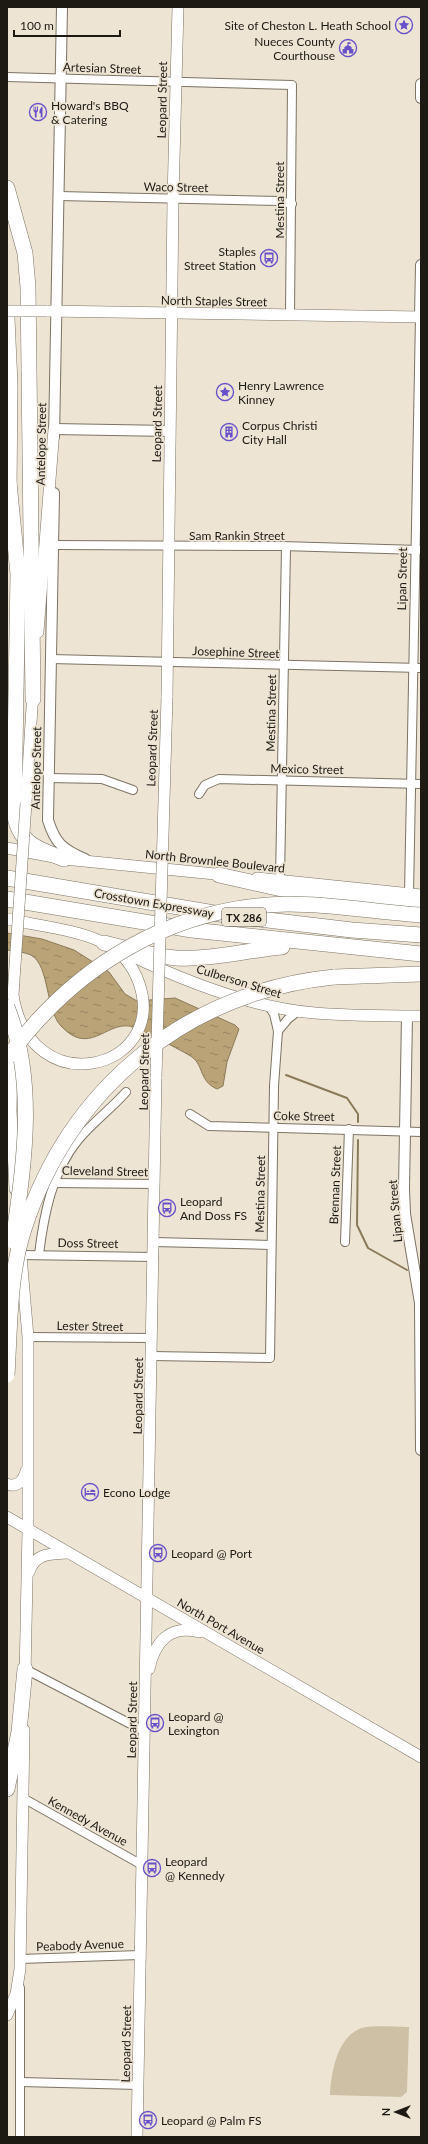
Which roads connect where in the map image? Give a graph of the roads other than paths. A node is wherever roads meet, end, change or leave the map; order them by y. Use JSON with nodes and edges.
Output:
{"nodes":[{"id":1,"x":62,"y":7,"type":"edge"},
{"id":2,"x":178,"y":7,"type":"edge"},
{"id":3,"x":7,"y":77,"type":"edge"},
{"id":4,"x":60,"y":78,"type":"junction"},
{"id":5,"x":176,"y":83,"type":"junction"},
{"id":6,"x":292,"y":85,"type":"joint"},
{"id":7,"x":421,"y":85,"type":"edge"},
{"id":8,"x":421,"y":98,"type":"edge"},
{"id":9,"x":7,"y":188,"type":"edge"},
{"id":10,"x":59,"y":196,"type":"junction"},
{"id":11,"x":173,"y":199,"type":"junction"},
{"id":12,"x":292,"y":204,"type":"junction"},
{"id":13,"x":421,"y":264,"type":"edge"},
{"id":14,"x":7,"y":311,"type":"edge"},
{"id":15,"x":52,"y":312,"type":"junction"},
{"id":16,"x":172,"y":314,"type":"junction"},
{"id":17,"x":290,"y":315,"type":"junction"},
{"id":18,"x":420,"y":317,"type":"edge"},
{"id":19,"x":7,"y":318,"type":"edge"},
{"id":20,"x":54,"y":429,"type":"junction"},
{"id":21,"x":170,"y":430,"type":"junction"},
{"id":22,"x":419,"y":435,"type":"edge"},
{"id":23,"x":9,"y":483,"type":"junction"},
{"id":24,"x":53,"y":545,"type":"junction"},
{"id":25,"x":168,"y":546,"type":"junction"},
{"id":26,"x":286,"y":547,"type":"junction"},
{"id":27,"x":418,"y":550,"type":"edge"},
{"id":28,"x":7,"y":569,"type":"edge"},
{"id":29,"x":51,"y":659,"type":"junction"},
{"id":30,"x":167,"y":662,"type":"junction"},
{"id":31,"x":283,"y":666,"type":"junction"},
{"id":32,"x":417,"y":668,"type":"edge"},
{"id":33,"x":33,"y":698,"type":"junction"},
{"id":34,"x":48,"y":778,"type":"junction"},
{"id":35,"x":282,"y":780,"type":"junction"},
{"id":36,"x":411,"y":784,"type":"junction"},
{"id":37,"x":421,"y":784,"type":"edge"},
{"id":38,"x":133,"y":790,"type":"dead end"},
{"id":39,"x":199,"y":794,"type":"dead end"},
{"id":40,"x":7,"y":848,"type":"edge"},
{"id":41,"x":64,"y":859,"type":"junction"},
{"id":42,"x":89,"y":861,"type":"junction"},
{"id":43,"x":219,"y":875,"type":"junction"},
{"id":44,"x":7,"y":878,"type":"edge"},
{"id":45,"x":280,"y":880,"type":"junction"},
{"id":46,"x":409,"y":894,"type":"junction"},
{"id":47,"x":421,"y":895,"type":"edge"},
{"id":48,"x":7,"y":899,"type":"edge"},
{"id":49,"x":421,"y":905,"type":"edge"},
{"id":50,"x":421,"y":915,"type":"edge"},
{"id":51,"x":7,"y":919,"type":"edge"},
{"id":52,"x":421,"y":935,"type":"edge"},
{"id":53,"x":104,"y":943,"type":"junction"},
{"id":54,"x":315,"y":944,"type":"junction"},
{"id":55,"x":421,"y":954,"type":"edge"},
{"id":56,"x":421,"y":974,"type":"edge"},
{"id":57,"x":10,"y":1001,"type":"edge"},
{"id":58,"x":268,"y":1005,"type":"junction"},
{"id":59,"x":298,"y":1011,"type":"junction"},
{"id":60,"x":407,"y":1016,"type":"junction"},
{"id":61,"x":421,"y":1016,"type":"edge"},
{"id":62,"x":278,"y":1031,"type":"junction"},
{"id":63,"x":7,"y":1058,"type":"edge"},
{"id":64,"x":126,"y":1092,"type":"dead end"},
{"id":65,"x":190,"y":1114,"type":"dead end"},
{"id":66,"x":274,"y":1128,"type":"junction"},
{"id":67,"x":349,"y":1129,"type":"junction"},
{"id":68,"x":404,"y":1132,"type":"junction"},
{"id":69,"x":421,"y":1132,"type":"edge"},
{"id":70,"x":54,"y":1183,"type":"junction"},
{"id":71,"x":155,"y":1184,"type":"junction"},
{"id":72,"x":154,"y":1242,"type":"junction"},
{"id":73,"x":345,"y":1242,"type":"dead end"},
{"id":74,"x":272,"y":1244,"type":"junction"},
{"id":75,"x":40,"y":1254,"type":"junction"},
{"id":76,"x":21,"y":1255,"type":"junction"},
{"id":77,"x":154,"y":1257,"type":"junction"},
{"id":78,"x":420,"y":1304,"type":"edge"},
{"id":79,"x":9,"y":1320,"type":"junction"},
{"id":80,"x":28,"y":1337,"type":"junction"},
{"id":81,"x":152,"y":1338,"type":"junction"},
{"id":82,"x":152,"y":1356,"type":"junction"},
{"id":83,"x":7,"y":1375,"type":"edge"},
{"id":84,"x":421,"y":1450,"type":"edge"},
{"id":85,"x":27,"y":1468,"type":"junction"},
{"id":86,"x":7,"y":1484,"type":"edge"},
{"id":87,"x":7,"y":1517,"type":"edge"},
{"id":88,"x":28,"y":1530,"type":"junction"},
{"id":89,"x":68,"y":1553,"type":"junction"},
{"id":90,"x":27,"y":1576,"type":"junction"},
{"id":91,"x":147,"y":1598,"type":"junction"},
{"id":92,"x":216,"y":1638,"type":"junction"},
{"id":93,"x":25,"y":1669,"type":"junction"},
{"id":94,"x":145,"y":1701,"type":"junction"},
{"id":95,"x":144,"y":1731,"type":"junction"},
{"id":96,"x":421,"y":1757,"type":"edge"},
{"id":97,"x":7,"y":1790,"type":"edge"},
{"id":98,"x":23,"y":1798,"type":"junction"},
{"id":99,"x":142,"y":1865,"type":"junction"},
{"id":100,"x":140,"y":1955,"type":"junction"},
{"id":101,"x":20,"y":1964,"type":"junction"},
{"id":102,"x":7,"y":2015,"type":"edge"},
{"id":103,"x":21,"y":2082,"type":"junction"},
{"id":104,"x":138,"y":2085,"type":"junction"},
{"id":105,"x":20,"y":2137,"type":"edge"},
{"id":106,"x":137,"y":2137,"type":"edge"}],
"edges":[{"from":1,"to":4,"type":"street","name":"Antelope Street"},
{"from":2,"to":5,"type":"main road","name":"Leopard Street"},
{"from":3,"to":4,"type":"street","name":"Artesian Street"},
{"from":4,"to":5,"type":"street","name":"Artesian Street"},
{"from":4,"to":10,"type":"street","name":"Antelope Street"},
{"from":5,"to":6,"type":"street","name":"Artesian Street"},
{"from":5,"to":11,"type":"main road","name":"Leopard Street"},
{"from":6,"to":12,"type":"street","name":"Mestina Street"},
{"from":7,"to":8,"type":"street"},
{"from":9,"to":33,"type":"highway"},
{"from":10,"to":11,"type":"street","name":"Waco Street"},
{"from":10,"to":15,"type":"street","name":"Antelope Street"},
{"from":11,"to":12,"type":"street","name":"Waco Street"},
{"from":11,"to":16,"type":"main road","name":"Leopard Street"},
{"from":12,"to":17,"type":"street","name":"Mestina Street"},
{"from":13,"to":18,"type":"street","name":"Lipan Street"},
{"from":14,"to":15,"type":"main road","name":"North Staples Street","bridge":true},
{"from":15,"to":16,"type":"main road","name":"North Staples Street"},
{"from":15,"to":20,"type":"street","name":"Antelope Street"},
{"from":16,"to":17,"type":"main road","name":"North Staples Street"},
{"from":16,"to":21,"type":"main road","name":"Leopard Street"},
{"from":17,"to":18,"type":"main road","name":"North Staples Street"},
{"from":18,"to":22,"type":"street","name":"Lipan Street"},
{"from":19,"to":23,"type":"highway"},
{"from":20,"to":21,"type":"street"},
{"from":20,"to":24,"type":"street","name":"Antelope Street"},
{"from":20,"to":33,"type":"main road"},
{"from":21,"to":25,"type":"main road","name":"Leopard Street"},
{"from":22,"to":27,"type":"street","name":"Lipan Street"},
{"from":23,"to":28,"type":"highway"},
{"from":23,"to":41,"type":"highway"},
{"from":24,"to":25,"type":"street","name":"Sam Rankin Street"},
{"from":24,"to":29,"type":"street","name":"Antelope Street"},
{"from":25,"to":26,"type":"street","name":"Sam Rankin Street"},
{"from":25,"to":30,"type":"main road","name":"Leopard Street"},
{"from":26,"to":27,"type":"street","name":"Sam Rankin Street"},
{"from":26,"to":31,"type":"street","name":"Mestina Street"},
{"from":27,"to":32,"type":"street","name":"Lipan Street"},
{"from":29,"to":30,"type":"street","name":"Josephine Street"},
{"from":29,"to":34,"type":"street","name":"Antelope Street"},
{"from":30,"to":31,"type":"street","name":"Josephine Street"},
{"from":30,"to":71,"type":"main road","name":"Leopard Street","bridge":true},
{"from":31,"to":32,"type":"street","name":"Josephine Street"},
{"from":31,"to":35,"type":"street","name":"Mestina Street"},
{"from":32,"to":36,"type":"street","name":"Lipan Street"},
{"from":33,"to":57,"type":"main road","bridge":true},
{"from":34,"to":38,"type":"street"},
{"from":34,"to":42,"type":"street","name":"Antelope Street"},
{"from":35,"to":36,"type":"street","name":"Mexico Street"},
{"from":35,"to":39,"type":"street","name":"Mexico Street"},
{"from":35,"to":45,"type":"street","name":"Mestina Street"},
{"from":36,"to":37,"type":"street","name":"Mexico Street"},
{"from":36,"to":46,"type":"street","name":"Lipan Street"},
{"from":40,"to":41,"type":"main road","name":"North Brownlee Boulevard"},
{"from":41,"to":42,"type":"main road","name":"North Brownlee Boulevard"},
{"from":42,"to":43,"type":"main road","name":"North Brownlee Boulevard"},
{"from":43,"to":45,"type":"main road","name":"North Brownlee Boulevard"},
{"from":43,"to":49,"type":"highway"},
{"from":44,"to":52,"type":"highway","name":"Crosstown Expressway","number":"TX 286"},
{"from":45,"to":46,"type":"main road","name":"North Brownlee Boulevard"},
{"from":46,"to":47,"type":"main road","name":"North Brownlee Boulevard"},
{"from":48,"to":54,"type":"highway","name":"Crosstown Expressway","number":"TX 286"},
{"from":50,"to":63,"type":"highway","bridge":true},
{"from":51,"to":53,"type":"main road"},
{"from":53,"to":54,"type":"highway"},
{"from":53,"to":57,"type":"main road"},
{"from":53,"to":58,"type":"main road","name":"Culberson Street"},
{"from":54,"to":55,"type":"highway","name":"Crosstown Expressway","number":"TX 286"},
{"from":56,"to":79,"type":"highway","bridge":true},
{"from":57,"to":76,"type":"main road"},
{"from":57,"to":79,"type":"highway","bridge":true},
{"from":58,"to":59,"type":"main road","name":"Culberson Street"},
{"from":58,"to":62,"type":"street","name":"Mestina Street"},
{"from":59,"to":60,"type":"main road","name":"Culberson Street"},
{"from":59,"to":62,"type":"street"},
{"from":60,"to":61,"type":"main road","name":"Culberson Street"},
{"from":60,"to":68,"type":"street","name":"Lipan Street"},
{"from":62,"to":66,"type":"street","name":"Mestina Street"},
{"from":64,"to":70,"type":"street"},
{"from":65,"to":66,"type":"street","name":"Coke Street"},
{"from":66,"to":67,"type":"street","name":"Coke Street"},
{"from":66,"to":74,"type":"street","name":"Mestina Street"},
{"from":67,"to":68,"type":"street","name":"Coke Street"},
{"from":67,"to":73,"type":"street","name":"Brennan Street"},
{"from":68,"to":69,"type":"street","name":"Coke Street"},
{"from":68,"to":78,"type":"street","name":"Lipan Street"},
{"from":70,"to":71,"type":"street","name":"Cleveland Street"},
{"from":70,"to":75,"type":"street"},
{"from":71,"to":72,"type":"main road","name":"Leopard Street"},
{"from":72,"to":74,"type":"street"},
{"from":72,"to":77,"type":"main road","name":"Leopard Street"},
{"from":74,"to":82,"type":"street","name":"Mestina Street"},
{"from":75,"to":76,"type":"street","name":"Doss Street"},
{"from":75,"to":77,"type":"street","name":"Doss Street"},
{"from":76,"to":80,"type":"main road"},
{"from":77,"to":81,"type":"main road","name":"Leopard Street"},
{"from":78,"to":84,"type":"street","name":"Lipan Street"},
{"from":79,"to":83,"type":"highway","bridge":true},
{"from":80,"to":81,"type":"street","name":"Lester Street"},
{"from":80,"to":85,"type":"main road"},
{"from":81,"to":82,"type":"main road","name":"Leopard Street"},
{"from":82,"to":91,"type":"main road","name":"Leopard Street"},
{"from":85,"to":86,"type":"main road"},
{"from":85,"to":88,"type":"main road"},
{"from":87,"to":88,"type":"main road","name":"North Port Avenue"},
{"from":88,"to":89,"type":"main road","name":"North Port Avenue"},
{"from":88,"to":90,"type":"main road"},
{"from":89,"to":90,"type":"main road"},
{"from":89,"to":91,"type":"main road","name":"North Port Avenue"},
{"from":90,"to":93,"type":"main road"},
{"from":91,"to":92,"type":"main road","name":"North Port Avenue"},
{"from":91,"to":94,"type":"main road","name":"Leopard Street"},
{"from":92,"to":94,"type":"main road"},
{"from":92,"to":96,"type":"main road","name":"North Port Avenue"},
{"from":93,"to":95,"type":"street"},
{"from":93,"to":97,"type":"highway"},
{"from":93,"to":98,"type":"main road"},
{"from":94,"to":95,"type":"main road","name":"Leopard Street"},
{"from":95,"to":99,"type":"main road","name":"Leopard Street"},
{"from":98,"to":99,"type":"street","name":"Kennedy Avenue"},
{"from":98,"to":101,"type":"main road"},
{"from":99,"to":100,"type":"main road","name":"Leopard Street"},
{"from":100,"to":101,"type":"street","name":"Peabody Avenue"},
{"from":100,"to":104,"type":"main road","name":"Leopard Street"},
{"from":101,"to":102,"type":"main road"},
{"from":101,"to":103,"type":"street"},
{"from":103,"to":104,"type":"street"},
{"from":103,"to":105,"type":"street"},
{"from":104,"to":106,"type":"main road","name":"Leopard Street"}]}
